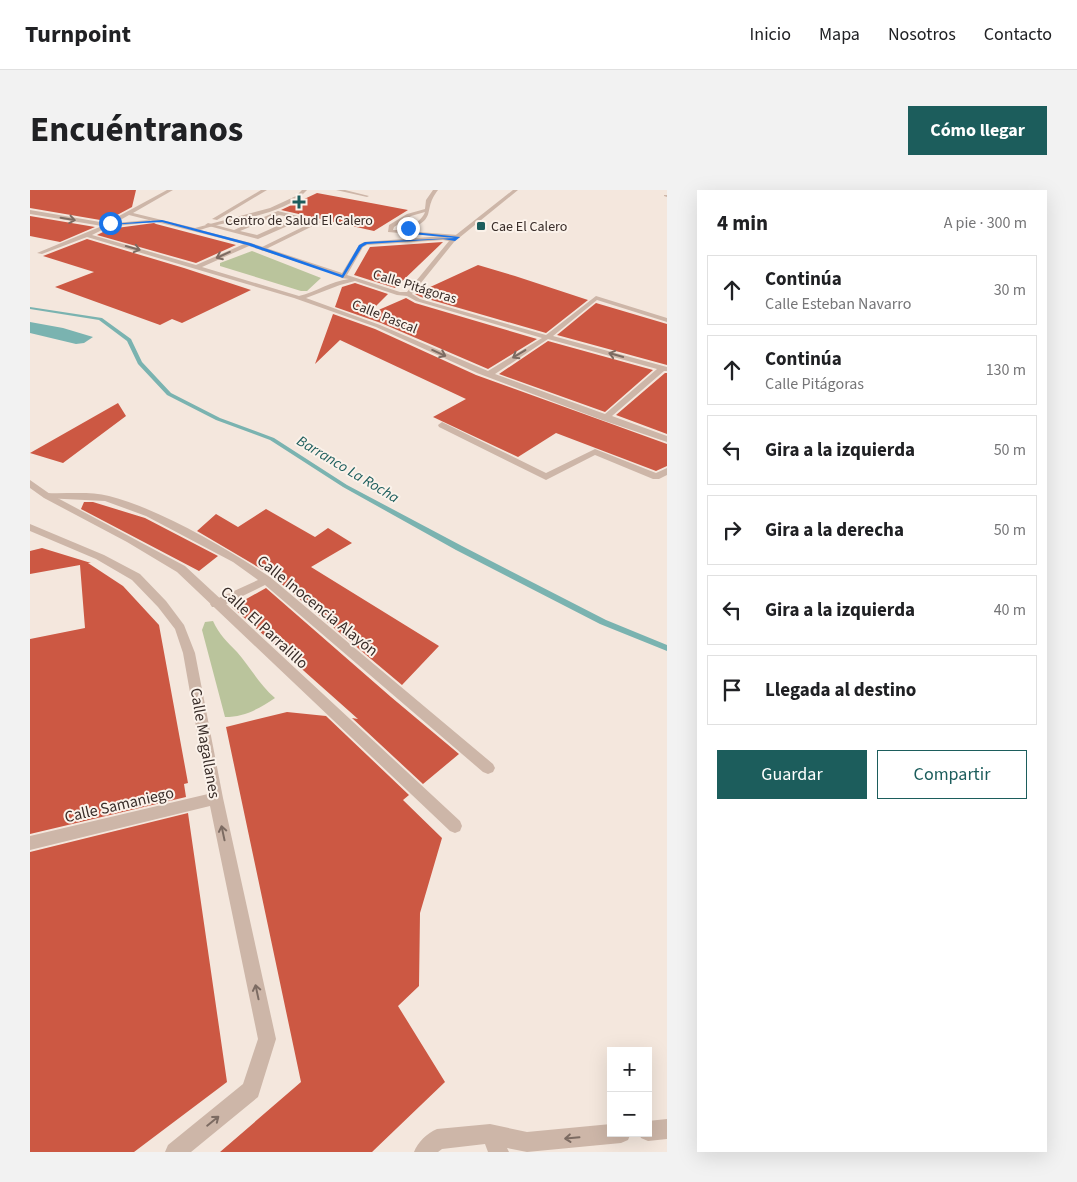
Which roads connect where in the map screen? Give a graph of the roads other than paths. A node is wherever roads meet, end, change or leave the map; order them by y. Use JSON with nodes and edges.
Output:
{"nodes":[{"id":1,"x":265,"y":190,"type":"edge"},
{"id":2,"x":306,"y":190,"type":"edge"},
{"id":3,"x":338,"y":190,"type":"edge"},
{"id":4,"x":436,"y":190,"type":"edge"},
{"id":5,"x":516,"y":190,"type":"edge"},
{"id":6,"x":158,"y":191,"type":"edge"},
{"id":7,"x":168,"y":191,"type":"edge"},
{"id":8,"x":367,"y":196,"type":"dead end"},
{"id":9,"x":427,"y":210,"type":"junction"},
{"id":10,"x":30,"y":212,"type":"edge"},
{"id":11,"x":128,"y":213,"type":"junction"},
{"id":12,"x":300,"y":218,"type":"junction"},
{"id":13,"x":162,"y":221,"type":"junction"},
{"id":14,"x":209,"y":224,"type":"junction"},
{"id":15,"x":106,"y":225,"type":"junction"},
{"id":16,"x":197,"y":229,"type":"junction"},
{"id":17,"x":236,"y":232,"type":"junction"},
{"id":18,"x":402,"y":232,"type":"junction"},
{"id":19,"x":86,"y":235,"type":"junction"},
{"id":20,"x":456,"y":238,"type":"junction"},
{"id":21,"x":248,"y":244,"type":"junction"},
{"id":22,"x":262,"y":249,"type":"junction"},
{"id":23,"x":40,"y":253,"type":"dead end"},
{"id":24,"x":197,"y":266,"type":"junction"},
{"id":25,"x":330,"y":273,"type":"junction"},
{"id":26,"x":343,"y":277,"type":"junction"},
{"id":27,"x":361,"y":282,"type":"junction"},
{"id":28,"x":330,"y":285,"type":"junction"},
{"id":29,"x":408,"y":294,"type":"junction"},
{"id":30,"x":296,"y":297,"type":"junction"},
{"id":31,"x":667,"y":320,"type":"edge"},
{"id":32,"x":550,"y":336,"type":"junction"},
{"id":33,"x":665,"y":369,"type":"edge"},
{"id":34,"x":489,"y":374,"type":"junction"},
{"id":35,"x":605,"y":418,"type":"junction"},
{"id":36,"x":442,"y":425,"type":"dead end"},
{"id":37,"x":667,"y":439,"type":"edge"},
{"id":38,"x":667,"y":471,"type":"edge"},
{"id":39,"x":30,"y":483,"type":"edge"},
{"id":40,"x":47,"y":496,"type":"junction"},
{"id":41,"x":30,"y":527,"type":"edge"},
{"id":42,"x":266,"y":580,"type":"junction"},
{"id":43,"x":216,"y":604,"type":"junction"},
{"id":44,"x":488,"y":768,"type":"dead end"},
{"id":45,"x":216,"y":798,"type":"junction"},
{"id":46,"x":455,"y":826,"type":"dead end"},
{"id":47,"x":30,"y":843,"type":"edge"},
{"id":48,"x":667,"y":1129,"type":"edge"},
{"id":49,"x":652,"y":1131,"type":"edge"},
{"id":50,"x":490,"y":1134,"type":"junction"},
{"id":51,"x":607,"y":1134,"type":"edge"},
{"id":52,"x":175,"y":1152,"type":"edge"},
{"id":53,"x":424,"y":1152,"type":"edge"},
{"id":54,"x":499,"y":1152,"type":"edge"}],
"edges":[{"from":1,"to":14,"type":"street"},
{"from":2,"to":14,"type":"street"},
{"from":3,"to":8,"type":"street"},
{"from":4,"to":9,"type":"street"},
{"from":5,"to":20,"type":"street"},
{"from":6,"to":7,"type":"street"},
{"from":7,"to":11,"type":"street"},
{"from":9,"to":18,"type":"street"},
{"from":9,"to":18,"type":"street"},
{"from":10,"to":15,"type":"street","one_way":true},
{"from":11,"to":13,"type":"street","name":"Calle Pitágoras"},
{"from":11,"to":15,"type":"street"},
{"from":12,"to":17,"type":"street"},
{"from":12,"to":17,"type":"street"},
{"from":12,"to":22,"type":"street"},
{"from":13,"to":15,"type":"street"},
{"from":13,"to":16,"type":"street","name":"Calle Pitágoras"},
{"from":14,"to":16,"type":"street"},
{"from":14,"to":17,"type":"street"},
{"from":15,"to":19,"type":"street"},
{"from":16,"to":21,"type":"street","name":"Calle Pitágoras"},
{"from":18,"to":20,"type":"street"},
{"from":19,"to":23,"type":"street"},
{"from":19,"to":24,"type":"street","name":"Calle Pascal","one_way":true},
{"from":20,"to":26,"type":"street"},
{"from":20,"to":29,"type":"street"},
{"from":21,"to":22,"type":"street","name":"Calle Pitágoras"},
{"from":21,"to":24,"type":"street","one_way":true},
{"from":22,"to":25,"type":"street","name":"Calle Pitágoras"},
{"from":24,"to":30,"type":"street","name":"Calle Pascal"},
{"from":25,"to":26,"type":"street","name":"Calle Pitágoras"},
{"from":25,"to":28,"type":"street"},
{"from":26,"to":27,"type":"street","name":"Calle Pitágoras"},
{"from":27,"to":28,"type":"street"},
{"from":27,"to":29,"type":"street","name":"Calle Pitágoras"},
{"from":28,"to":30,"type":"street"},
{"from":29,"to":32,"type":"street","name":"Calle Pitágoras"},
{"from":30,"to":34,"type":"street","name":"Calle Pascal","one_way":true},
{"from":31,"to":32,"type":"street"},
{"from":33,"to":32,"type":"street","name":"Calle Pitágoras","one_way":true},
{"from":32,"to":34,"type":"street","one_way":true},
{"from":33,"to":35,"type":"street"},
{"from":34,"to":35,"type":"street","name":"Calle Pascal"},
{"from":35,"to":37,"type":"street","name":"Calle Pascal"},
{"from":36,"to":38,"type":"street"},
{"from":39,"to":40,"type":"street","name":"Calle El Parralillo"},
{"from":40,"to":42,"type":"street","name":"Calle Inocencia Alayón"},
{"from":40,"to":43,"type":"street","name":"Calle El Parralillo"},
{"from":41,"to":45,"type":"street","name":"Calle Magallanes"},
{"from":42,"to":43,"type":"street"},
{"from":42,"to":44,"type":"street","name":"Calle Inocencia Alayón"},
{"from":43,"to":46,"type":"street","name":"Calle El Parralillo"},
{"from":45,"to":47,"type":"street","name":"Calle Samaniego"},
{"from":52,"to":45,"type":"street","name":"Calle Magallanes","one_way":true},
{"from":48,"to":49,"type":"street"},
{"from":51,"to":50,"type":"street","one_way":true},
{"from":50,"to":53,"type":"street"},
{"from":50,"to":54,"type":"street"}]}
